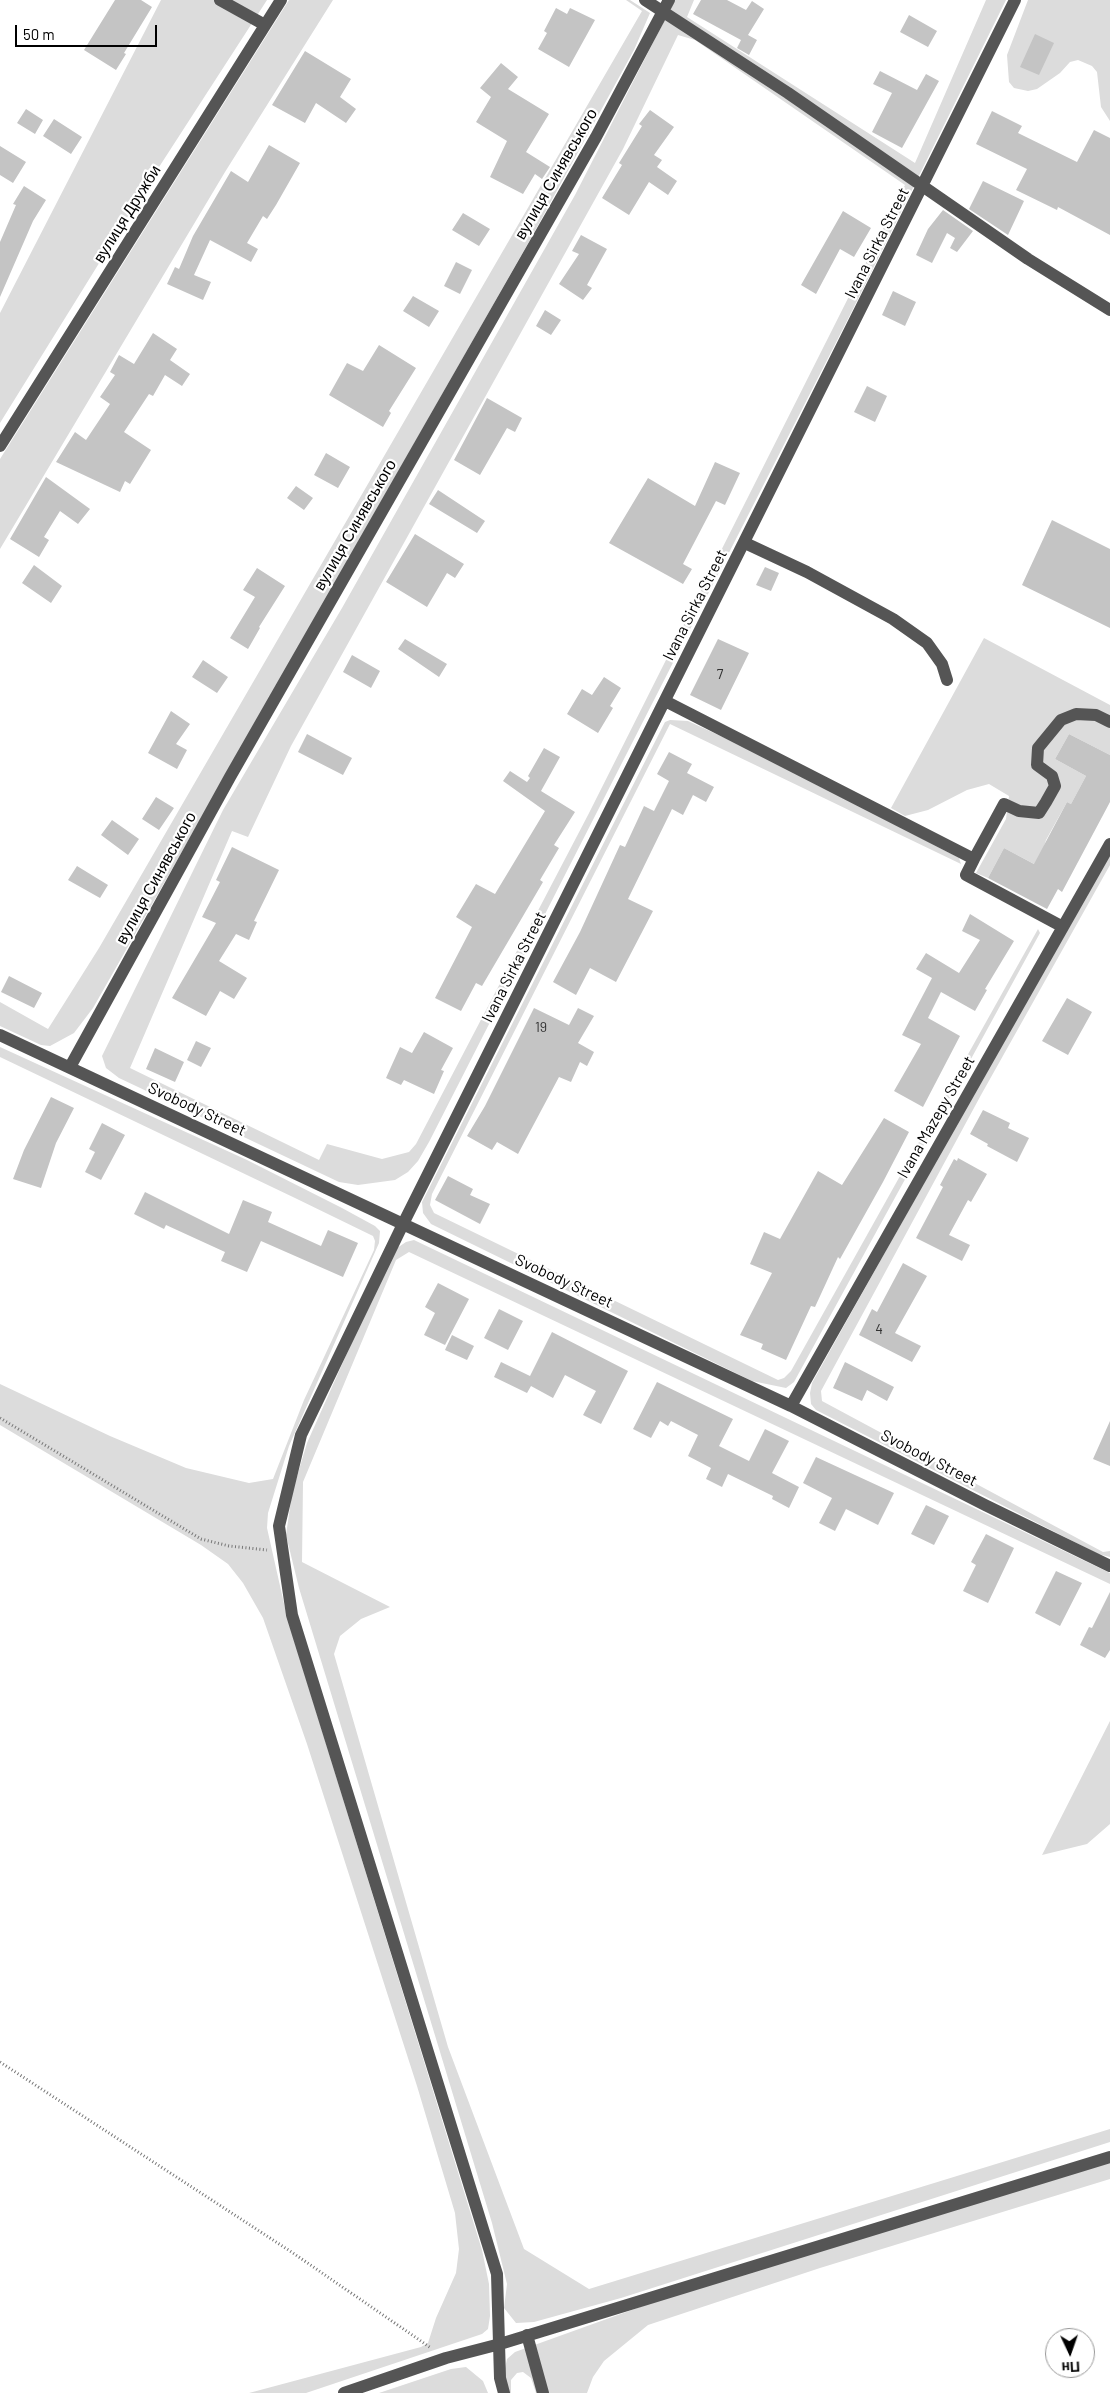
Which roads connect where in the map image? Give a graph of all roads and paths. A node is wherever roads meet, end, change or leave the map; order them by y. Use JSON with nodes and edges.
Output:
{"nodes":[{"id":1,"x":220,"y":0,"type":"edge"},
{"id":2,"x":281,"y":0,"type":"edge"},
{"id":3,"x":645,"y":0,"type":"edge"},
{"id":4,"x":669,"y":0,"type":"edge"},
{"id":5,"x":1015,"y":0,"type":"edge"},
{"id":6,"x":663,"y":12,"type":"junction"},
{"id":7,"x":265,"y":25,"type":"junction"},
{"id":8,"x":923,"y":186,"type":"junction"},
{"id":9,"x":1110,"y":310,"type":"edge"},
{"id":10,"x":0,"y":446,"type":"edge"},
{"id":11,"x":745,"y":543,"type":"junction"},
{"id":12,"x":947,"y":680,"type":"dead end"},
{"id":13,"x":665,"y":701,"type":"junction"},
{"id":14,"x":1110,"y":722,"type":"edge"},
{"id":15,"x":1110,"y":844,"type":"edge"},
{"id":16,"x":974,"y":859,"type":"junction"},
{"id":17,"x":1063,"y":927,"type":"junction"},
{"id":18,"x":0,"y":1035,"type":"edge"},
{"id":19,"x":70,"y":1067,"type":"junction"},
{"id":20,"x":403,"y":1224,"type":"junction"},
{"id":21,"x":791,"y":1406,"type":"junction"},
{"id":22,"x":0,"y":1418,"type":"edge"},
{"id":23,"x":282,"y":1555,"type":"junction"},
{"id":24,"x":1110,"y":1566,"type":"edge"},
{"id":25,"x":0,"y":2062,"type":"edge"},
{"id":26,"x":1110,"y":2157,"type":"edge"},
{"id":27,"x":527,"y":2335,"type":"junction"},
{"id":28,"x":500,"y":2344,"type":"junction"},
{"id":29,"x":446,"y":2358,"type":"junction"},
{"id":30,"x":344,"y":2393,"type":"edge"},
{"id":31,"x":504,"y":2393,"type":"edge"},
{"id":32,"x":543,"y":2393,"type":"edge"}],
"edges":[{"from":1,"to":7,"type":"street"},
{"from":2,"to":7,"type":"street","name":"вулиця Дружби"},
{"from":3,"to":6,"type":"street"},
{"from":4,"to":6,"type":"street","name":"вулиця Синявського"},
{"from":5,"to":8,"type":"street","name":"Ivana Sirka Street"},
{"from":6,"to":8,"type":"street"},
{"from":6,"to":19,"type":"street","name":"вулиця Синявського"},
{"from":7,"to":10,"type":"street","name":"вулиця Дружби"},
{"from":8,"to":9,"type":"street"},
{"from":8,"to":11,"type":"street","name":"Ivana Sirka Street"},
{"from":11,"to":12,"type":"street"},
{"from":11,"to":13,"type":"street","name":"Ivana Sirka Street"},
{"from":13,"to":16,"type":"street"},
{"from":13,"to":20,"type":"street","name":"Ivana Sirka Street"},
{"from":14,"to":16,"type":"street"},
{"from":15,"to":17,"type":"street","name":"Ivana Mazepy Street"},
{"from":16,"to":17,"type":"street"},
{"from":17,"to":21,"type":"street","name":"Ivana Mazepy Street"},
{"from":18,"to":19,"type":"street","name":"Svobody Street"},
{"from":19,"to":20,"type":"street","name":"Svobody Street"},
{"from":20,"to":21,"type":"street","name":"Svobody Street"},
{"from":20,"to":23,"type":"street","name":"Ivana Sirka Street"},
{"from":21,"to":24,"type":"street","name":"Svobody Street"},
{"from":22,"to":23,"type":"path"},
{"from":23,"to":28,"type":"street","name":"Ivana Sirka Street"},
{"from":25,"to":29,"type":"path"},
{"from":26,"to":27,"type":"street"},
{"from":27,"to":28,"type":"street"},
{"from":27,"to":32,"type":"street"},
{"from":28,"to":29,"type":"street"},
{"from":28,"to":31,"type":"street","name":"Ivana Sirka Street"},
{"from":29,"to":30,"type":"street"}]}
